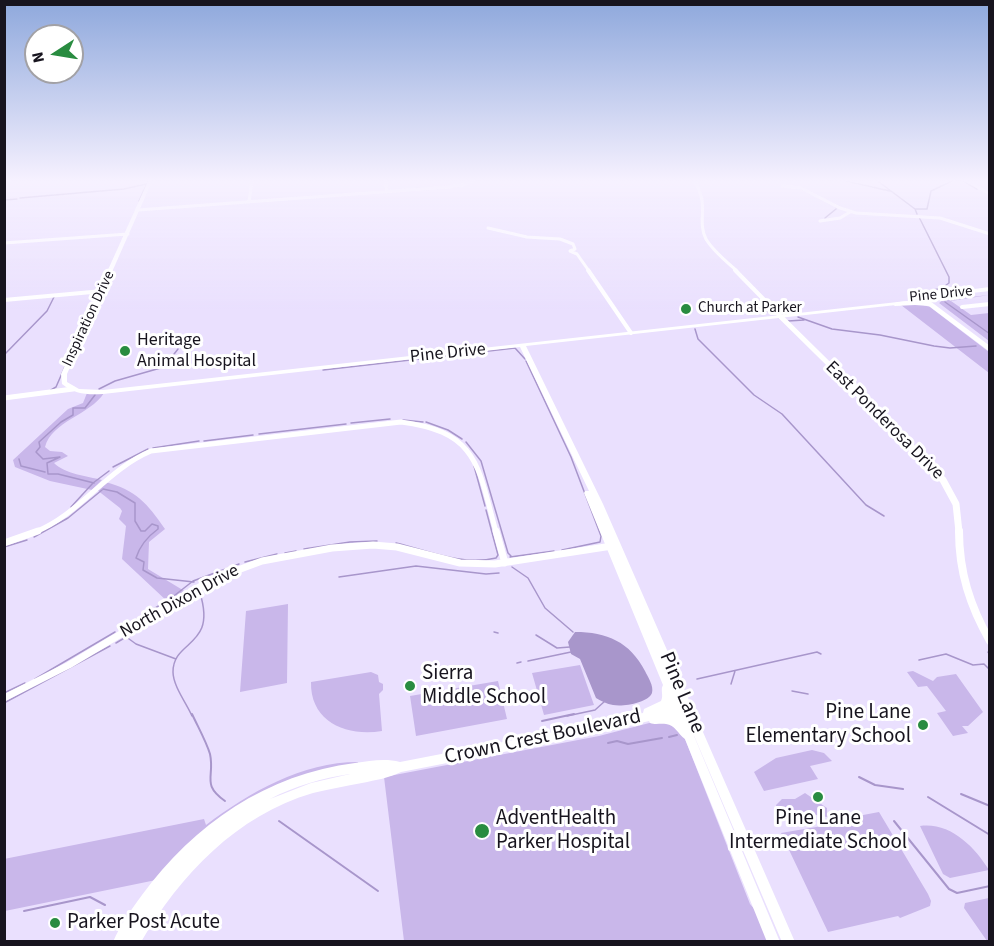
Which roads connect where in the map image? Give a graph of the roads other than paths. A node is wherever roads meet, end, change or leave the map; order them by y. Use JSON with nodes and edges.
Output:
{"nodes":[{"id":1,"x":133,"y":223,"type":"edge"},
{"id":2,"x":703,"y":223,"type":"edge"},
{"id":3,"x":962,"y":223,"type":"edge"},
{"id":4,"x":488,"y":228,"type":"dead end"},
{"id":5,"x":128,"y":234,"type":"junction"},
{"id":6,"x":990,"y":234,"type":"edge"},
{"id":7,"x":4,"y":243,"type":"edge"},
{"id":8,"x":103,"y":291,"type":"junction"},
{"id":9,"x":990,"y":291,"type":"edge"},
{"id":10,"x":964,"y":296,"type":"junction"},
{"id":11,"x":924,"y":299,"type":"junction"},
{"id":12,"x":4,"y":300,"type":"edge"},
{"id":13,"x":895,"y":304,"type":"junction"},
{"id":14,"x":990,"y":304,"type":"edge"},
{"id":15,"x":933,"y":307,"type":"junction"},
{"id":16,"x":962,"y":307,"type":"dead end"},
{"id":17,"x":822,"y":312,"type":"junction"},
{"id":18,"x":946,"y":312,"type":"junction"},
{"id":19,"x":781,"y":317,"type":"junction"},
{"id":20,"x":631,"y":333,"type":"junction"},
{"id":21,"x":974,"y":338,"type":"joint"},
{"id":22,"x":522,"y":345,"type":"junction"},
{"id":23,"x":989,"y":345,"type":"edge"},
{"id":24,"x":73,"y":389,"type":"junction"},
{"id":25,"x":4,"y":398,"type":"edge"},
{"id":26,"x":4,"y":543,"type":"edge"},
{"id":27,"x":613,"y":545,"type":"junction"},
{"id":28,"x":505,"y":563,"type":"junction"},
{"id":29,"x":645,"y":633,"type":"junction"},
{"id":30,"x":990,"y":641,"type":"edge"},
{"id":31,"x":4,"y":698,"type":"edge"},
{"id":32,"x":683,"y":708,"type":"junction"},
{"id":33,"x":609,"y":726,"type":"junction"},
{"id":34,"x":400,"y":766,"type":"junction"},
{"id":35,"x":707,"y":781,"type":"junction"},
{"id":36,"x":119,"y":942,"type":"edge"},
{"id":37,"x":133,"y":942,"type":"edge"},
{"id":38,"x":774,"y":942,"type":"edge"},
{"id":39,"x":789,"y":942,"type":"edge"}],
"edges":[{"from":1,"to":5,"type":"main road","name":"Inspiration Drive"},
{"from":2,"to":19,"type":"street"},
{"from":3,"to":6,"type":"street"},
{"from":4,"to":20,"type":"street"},
{"from":5,"to":7,"type":"street"},
{"from":5,"to":8,"type":"main road","name":"Inspiration Drive"},
{"from":8,"to":12,"type":"street"},
{"from":8,"to":24,"type":"main road","name":"Inspiration Drive"},
{"from":9,"to":10,"type":"main road","name":"Pine Drive"},
{"from":9,"to":11,"type":"main road","name":"Pine Drive"},
{"from":10,"to":11,"type":"main road","name":"Pine Drive"},
{"from":10,"to":18,"type":"main road"},
{"from":11,"to":13,"type":"main road","name":"Pine Drive"},
{"from":11,"to":15,"type":"main road"},
{"from":11,"to":17,"type":"main road","name":"Pine Drive"},
{"from":11,"to":18,"type":"main road"},
{"from":13,"to":15,"type":"main road"},
{"from":13,"to":17,"type":"main road","name":"Pine Drive"},
{"from":14,"to":16,"type":"street"},
{"from":15,"to":21,"type":"main road"},
{"from":17,"to":19,"type":"main road","name":"Pine Drive"},
{"from":18,"to":23,"type":"main road"},
{"from":19,"to":20,"type":"main road","name":"Pine Drive"},
{"from":19,"to":30,"type":"street","name":"East Ponderosa Drive"},
{"from":20,"to":22,"type":"main road","name":"Pine Drive"},
{"from":21,"to":23,"type":"main road"},
{"from":22,"to":24,"type":"main road","name":"Pine Drive"},
{"from":22,"to":27,"type":"main road","name":"Pine Lane"},
{"from":24,"to":25,"type":"street"},
{"from":26,"to":28,"type":"street"},
{"from":27,"to":28,"type":"street","name":"North Dixon Drive"},
{"from":27,"to":29,"type":"main road","name":"Pine Lane"},
{"from":27,"to":32,"type":"main road","name":"Pine Lane"},
{"from":28,"to":31,"type":"street","name":"North Dixon Drive"},
{"from":29,"to":32,"type":"main road","name":"Pine Lane"},
{"from":29,"to":33,"type":"main road"},
{"from":32,"to":33,"type":"main road","name":"Crown Crest Boulevard"},
{"from":32,"to":35,"type":"main road","name":"Pine Lane"},
{"from":32,"to":39,"type":"main road","name":"Pine Lane"},
{"from":33,"to":34,"type":"main road","name":"Crown Crest Boulevard"},
{"from":33,"to":35,"type":"main road"},
{"from":34,"to":36,"type":"main road","name":"Crown Crest Boulevard"},
{"from":34,"to":37,"type":"main road","name":"Crown Crest Boulevard"},
{"from":35,"to":38,"type":"main road","name":"Pine Lane"}]}
